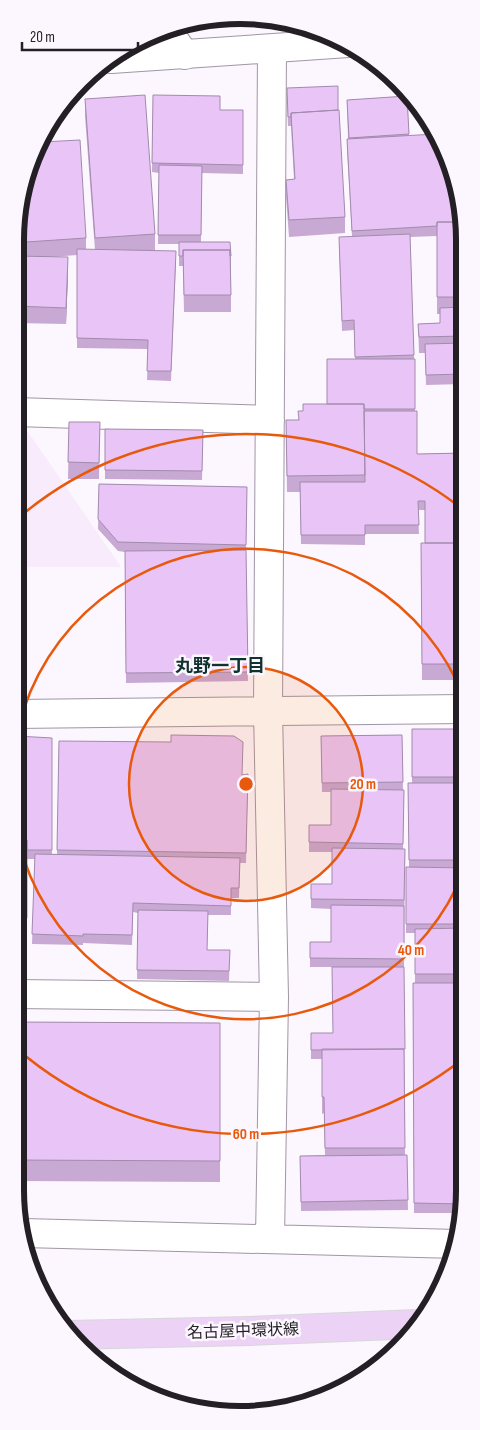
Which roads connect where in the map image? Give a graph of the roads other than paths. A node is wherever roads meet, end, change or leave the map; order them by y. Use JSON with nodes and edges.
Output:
{"nodes":[{"id":1,"x":171,"y":35,"type":"edge"},
{"id":2,"x":332,"y":44,"type":"edge"},
{"id":3,"x":272,"y":49,"type":"junction"},
{"id":4,"x":186,"y":55,"type":"junction"},
{"id":5,"x":123,"y":58,"type":"edge"},
{"id":6,"x":24,"y":412,"type":"edge"},
{"id":7,"x":270,"y":420,"type":"junction"},
{"id":8,"x":456,"y":709,"type":"edge"},
{"id":9,"x":268,"y":711,"type":"junction"},
{"id":10,"x":24,"y":714,"type":"edge"},
{"id":11,"x":24,"y":994,"type":"edge"},
{"id":12,"x":274,"y":997,"type":"junction"},
{"id":13,"x":28,"y":1233,"type":"edge"},
{"id":14,"x":270,"y":1239,"type":"junction"},
{"id":15,"x":449,"y":1244,"type":"edge"},
{"id":16,"x":410,"y":1324,"type":"edge"},
{"id":17,"x":79,"y":1335,"type":"edge"}],
"edges":[{"from":1,"to":4,"type":"street"},
{"from":2,"to":3,"type":"street"},
{"from":3,"to":4,"type":"street"},
{"from":3,"to":7,"type":"street"},
{"from":4,"to":5,"type":"street"},
{"from":6,"to":7,"type":"street"},
{"from":7,"to":9,"type":"street"},
{"from":8,"to":9,"type":"street"},
{"from":9,"to":10,"type":"street"},
{"from":9,"to":12,"type":"street"},
{"from":11,"to":12,"type":"street"},
{"from":12,"to":14,"type":"street"},
{"from":13,"to":14,"type":"street"},
{"from":14,"to":15,"type":"street"},
{"from":16,"to":17,"type":"main road","name":"名古屋中環状線"}]}
